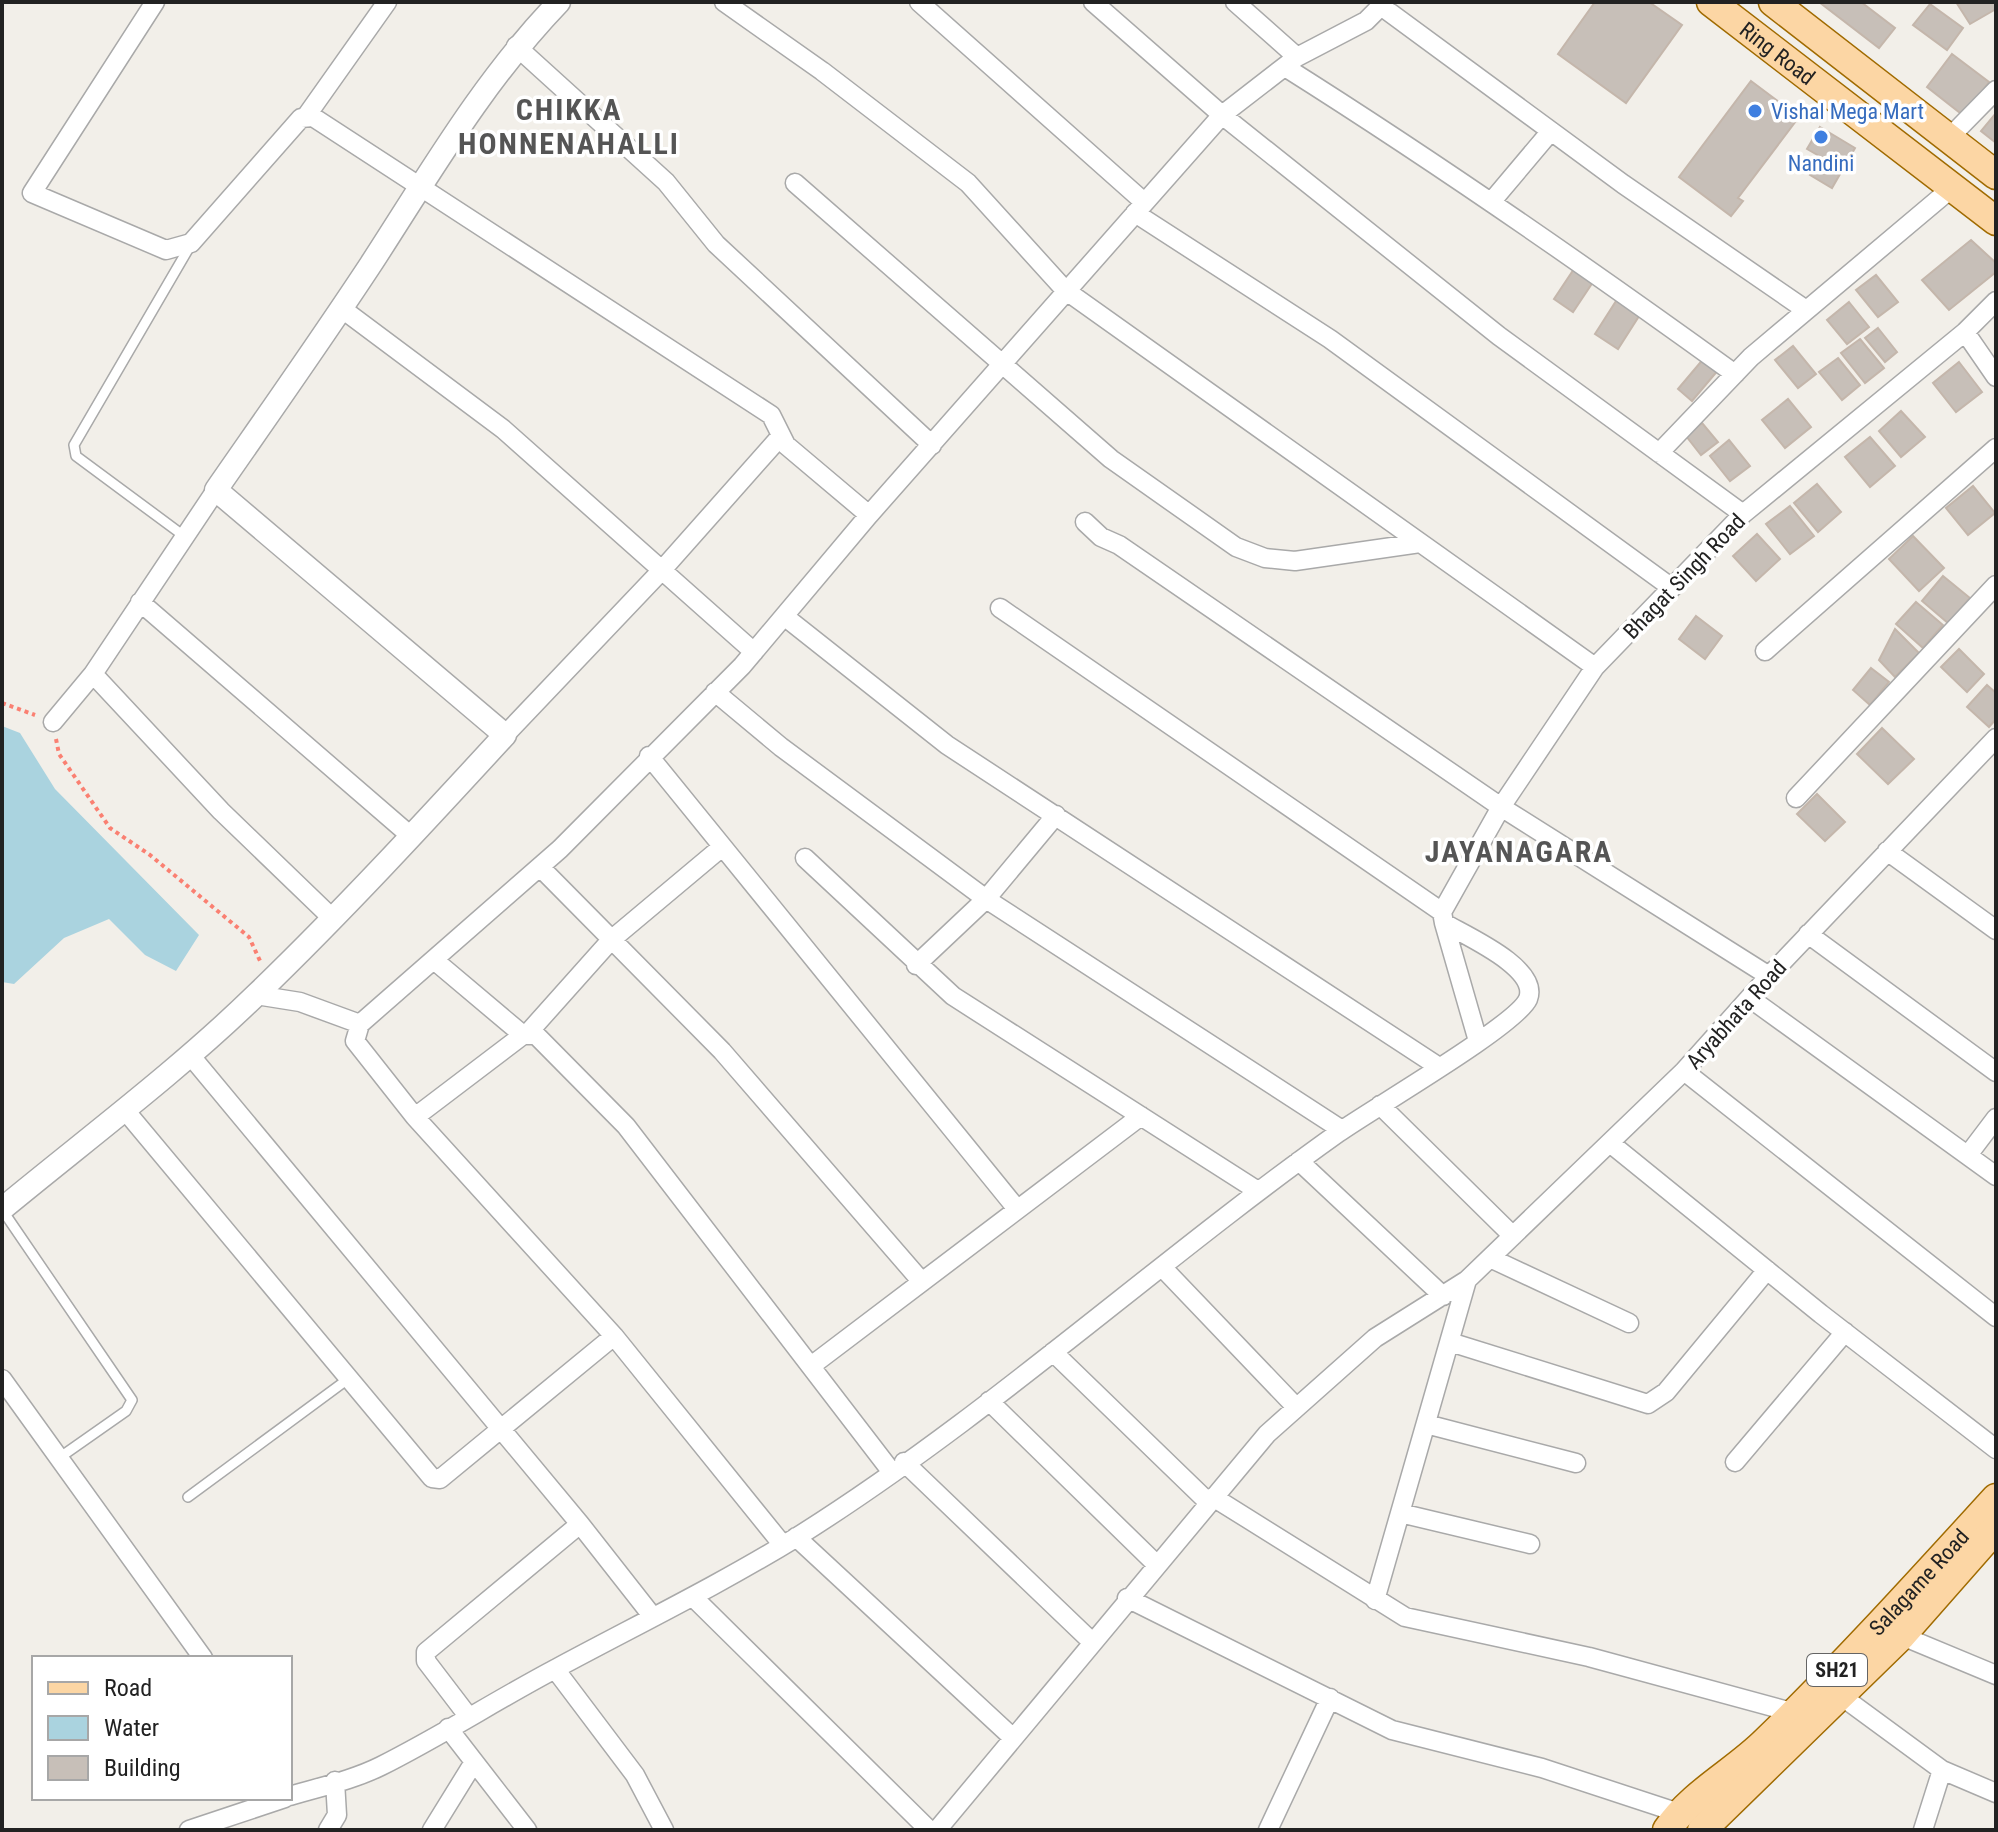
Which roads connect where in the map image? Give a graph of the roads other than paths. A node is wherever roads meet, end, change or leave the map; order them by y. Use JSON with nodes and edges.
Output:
{"nodes":[{"id":1,"x":155,"y":2,"type":"edge"},
{"id":2,"x":387,"y":2,"type":"edge"},
{"id":3,"x":559,"y":2,"type":"edge"},
{"id":4,"x":724,"y":2,"type":"edge"},
{"id":5,"x":919,"y":2,"type":"edge"},
{"id":6,"x":1093,"y":2,"type":"edge"},
{"id":7,"x":1235,"y":2,"type":"edge"},
{"id":8,"x":1711,"y":2,"type":"edge"},
{"id":9,"x":1773,"y":2,"type":"edge"},
{"id":10,"x":1383,"y":4,"type":"edge"},
{"id":11,"x":516,"y":46,"type":"junction"},
{"id":12,"x":1291,"y":62,"type":"junction"},
{"id":13,"x":1996,"y":90,"type":"edge"},
{"id":14,"x":307,"y":115,"type":"junction"},
{"id":15,"x":1222,"y":115,"type":"junction"},
{"id":16,"x":1551,"y":131,"type":"junction"},
{"id":17,"x":1949,"y":138,"type":"junction"},
{"id":18,"x":1996,"y":175,"type":"edge"},
{"id":19,"x":795,"y":183,"type":"dead end"},
{"id":20,"x":419,"y":185,"type":"junction"},
{"id":21,"x":1953,"y":187,"type":"junction"},
{"id":22,"x":1492,"y":201,"type":"junction"},
{"id":23,"x":1140,"y":208,"type":"junction"},
{"id":24,"x":1996,"y":221,"type":"edge"},
{"id":25,"x":191,"y":243,"type":"junction"},
{"id":26,"x":1065,"y":290,"type":"junction"},
{"id":27,"x":1996,"y":301,"type":"edge"},
{"id":28,"x":341,"y":308,"type":"junction"},
{"id":29,"x":1806,"y":310,"type":"junction"},
{"id":30,"x":1965,"y":332,"type":"junction"},
{"id":31,"x":1003,"y":363,"type":"junction"},
{"id":32,"x":1735,"y":374,"type":"junction"},
{"id":33,"x":1996,"y":377,"type":"edge"},
{"id":34,"x":780,"y":437,"type":"junction"},
{"id":35,"x":932,"y":445,"type":"junction"},
{"id":36,"x":1996,"y":448,"type":"edge"},
{"id":37,"x":1659,"y":453,"type":"junction"},
{"id":38,"x":216,"y":490,"type":"junction"},
{"id":39,"x":1743,"y":514,"type":"junction"},
{"id":40,"x":869,"y":515,"type":"junction"},
{"id":41,"x":1085,"y":522,"type":"dead end"},
{"id":42,"x":184,"y":536,"type":"junction"},
{"id":43,"x":1420,"y":543,"type":"junction"},
{"id":44,"x":662,"y":570,"type":"junction"},
{"id":45,"x":1996,"y":585,"type":"edge"},
{"id":46,"x":1672,"y":588,"type":"junction"},
{"id":47,"x":140,"y":602,"type":"junction"},
{"id":48,"x":1000,"y":608,"type":"dead end"},
{"id":49,"x":784,"y":616,"type":"junction"},
{"id":50,"x":1765,"y":651,"type":"dead end"},
{"id":51,"x":754,"y":652,"type":"junction"},
{"id":52,"x":1595,"y":667,"type":"junction"},
{"id":53,"x":93,"y":674,"type":"junction"},
{"id":54,"x":715,"y":692,"type":"junction"},
{"id":55,"x":53,"y":722,"type":"road end"},
{"id":56,"x":505,"y":735,"type":"junction"},
{"id":57,"x":1994,"y":746,"type":"edge"},
{"id":58,"x":649,"y":756,"type":"junction"},
{"id":59,"x":1796,"y":798,"type":"dead end"},
{"id":60,"x":1501,"y":807,"type":"junction"},
{"id":61,"x":1056,"y":815,"type":"junction"},
{"id":62,"x":412,"y":837,"type":"junction"},
{"id":63,"x":722,"y":847,"type":"junction"},
{"id":64,"x":1887,"y":851,"type":"junction"},
{"id":65,"x":805,"y":858,"type":"dead end"},
{"id":66,"x":540,"y":867,"type":"junction"},
{"id":67,"x":986,"y":899,"type":"junction"},
{"id":68,"x":1443,"y":917,"type":"junction"},
{"id":69,"x":332,"y":918,"type":"junction"},
{"id":70,"x":1996,"y":930,"type":"edge"},
{"id":71,"x":1808,"y":934,"type":"junction"},
{"id":72,"x":611,"y":940,"type":"junction"},
{"id":73,"x":434,"y":960,"type":"junction"},
{"id":74,"x":916,"y":965,"type":"junction"},
{"id":75,"x":1769,"y":976,"type":"junction"},
{"id":76,"x":256,"y":995,"type":"junction"},
{"id":77,"x":1751,"y":999,"type":"junction"},
{"id":78,"x":360,"y":1024,"type":"junction"},
{"id":79,"x":526,"y":1034,"type":"junction"},
{"id":80,"x":1478,"y":1041,"type":"junction"},
{"id":81,"x":190,"y":1055,"type":"junction"},
{"id":82,"x":1439,"y":1067,"type":"junction"},
{"id":83,"x":1684,"y":1071,"type":"junction"},
{"id":84,"x":1996,"y":1072,"type":"edge"},
{"id":85,"x":1380,"y":1105,"type":"junction"},
{"id":86,"x":124,"y":1109,"type":"junction"},
{"id":87,"x":1141,"y":1116,"type":"junction"},
{"id":88,"x":415,"y":1117,"type":"junction"},
{"id":89,"x":1996,"y":1118,"type":"edge"},
{"id":90,"x":1342,"y":1130,"type":"junction"},
{"id":91,"x":1610,"y":1143,"type":"junction"},
{"id":92,"x":1968,"y":1155,"type":"junction"},
{"id":93,"x":1299,"y":1161,"type":"junction"},
{"id":94,"x":1996,"y":1176,"type":"edge"},
{"id":95,"x":1258,"y":1191,"type":"junction"},
{"id":96,"x":2,"y":1209,"type":"edge"},
{"id":97,"x":1017,"y":1209,"type":"junction"},
{"id":98,"x":1513,"y":1236,"type":"junction"},
{"id":99,"x":1490,"y":1258,"type":"junction"},
{"id":100,"x":1162,"y":1267,"type":"junction"},
{"id":101,"x":1767,"y":1270,"type":"junction"},
{"id":102,"x":1467,"y":1280,"type":"junction"},
{"id":103,"x":922,"y":1282,"type":"junction"},
{"id":104,"x":1443,"y":1296,"type":"junction"},
{"id":105,"x":1996,"y":1317,"type":"edge"},
{"id":106,"x":1629,"y":1323,"type":"dead end"},
{"id":107,"x":1845,"y":1332,"type":"junction"},
{"id":108,"x":614,"y":1336,"type":"junction"},
{"id":109,"x":1450,"y":1342,"type":"junction"},
{"id":110,"x":1053,"y":1352,"type":"junction"},
{"id":111,"x":811,"y":1366,"type":"junction"},
{"id":112,"x":2,"y":1379,"type":"edge"},
{"id":113,"x":348,"y":1379,"type":"junction"},
{"id":114,"x":989,"y":1401,"type":"junction"},
{"id":115,"x":1295,"y":1406,"type":"junction"},
{"id":116,"x":1426,"y":1424,"type":"junction"},
{"id":117,"x":503,"y":1431,"type":"junction"},
{"id":118,"x":1996,"y":1449,"type":"edge"},
{"id":119,"x":59,"y":1458,"type":"junction"},
{"id":120,"x":1735,"y":1462,"type":"dead end"},
{"id":121,"x":1576,"y":1463,"type":"dead end"},
{"id":122,"x":897,"y":1467,"type":"junction"},
{"id":123,"x":188,"y":1497,"type":"dead end"},
{"id":124,"x":1996,"y":1498,"type":"edge"},
{"id":125,"x":1211,"y":1500,"type":"junction"},
{"id":126,"x":1400,"y":1513,"type":"junction"},
{"id":127,"x":580,"y":1524,"type":"junction"},
{"id":128,"x":1996,"y":1528,"type":"edge"},
{"id":129,"x":789,"y":1541,"type":"junction"},
{"id":130,"x":1530,"y":1544,"type":"dead end"},
{"id":131,"x":1156,"y":1564,"type":"junction"},
{"id":132,"x":693,"y":1597,"type":"junction"},
{"id":133,"x":1127,"y":1598,"type":"junction"},
{"id":134,"x":1375,"y":1600,"type":"junction"},
{"id":135,"x":653,"y":1617,"type":"junction"},
{"id":136,"x":1890,"y":1631,"type":"junction"},
{"id":137,"x":1092,"y":1642,"type":"junction"},
{"id":138,"x":202,"y":1656,"type":"edge"},
{"id":139,"x":555,"y":1669,"type":"junction"},
{"id":140,"x":1996,"y":1675,"type":"edge"},
{"id":141,"x":1833,"y":1690,"type":"junction"},
{"id":142,"x":1330,"y":1698,"type":"junction"},
{"id":143,"x":1795,"y":1713,"type":"junction"},
{"id":144,"x":468,"y":1716,"type":"junction"},
{"id":145,"x":448,"y":1728,"type":"junction"},
{"id":146,"x":1013,"y":1738,"type":"junction"},
{"id":147,"x":474,"y":1762,"type":"junction"},
{"id":148,"x":1942,"y":1770,"type":"junction"},
{"id":149,"x":335,"y":1781,"type":"junction"},
{"id":150,"x":292,"y":1792,"type":"edge"},
{"id":151,"x":1996,"y":1793,"type":"edge"},
{"id":152,"x":270,"y":1800,"type":"edge"},
{"id":153,"x":1673,"y":1822,"type":"edge"},
{"id":154,"x":189,"y":1830,"type":"edge"},
{"id":155,"x":328,"y":1830,"type":"edge"},
{"id":156,"x":432,"y":1830,"type":"edge"},
{"id":157,"x":527,"y":1830,"type":"edge"},
{"id":158,"x":664,"y":1830,"type":"edge"},
{"id":159,"x":929,"y":1830,"type":"edge"},
{"id":160,"x":937,"y":1830,"type":"edge"},
{"id":161,"x":1268,"y":1830,"type":"edge"},
{"id":162,"x":1702,"y":1830,"type":"edge"},
{"id":163,"x":1923,"y":1830,"type":"edge"}],
"edges":[{"from":1,"to":25,"type":"street"},
{"from":2,"to":14,"type":"street"},
{"from":3,"to":11,"type":"street"},
{"from":4,"to":26,"type":"street"},
{"from":5,"to":23,"type":"street"},
{"from":6,"to":15,"type":"street"},
{"from":7,"to":12,"type":"street"},
{"from":8,"to":21,"type":"main road","name":"Ring Road"},
{"from":9,"to":17,"type":"main road","name":"Ring Road"},
{"from":10,"to":12,"type":"street"},
{"from":10,"to":16,"type":"street"},
{"from":11,"to":20,"type":"street"},
{"from":11,"to":35,"type":"street"},
{"from":12,"to":15,"type":"street"},
{"from":12,"to":22,"type":"street"},
{"from":13,"to":17,"type":"street"},
{"from":14,"to":20,"type":"street"},
{"from":14,"to":25,"type":"street"},
{"from":15,"to":23,"type":"street"},
{"from":15,"to":37,"type":"street"},
{"from":16,"to":22,"type":"street"},
{"from":16,"to":29,"type":"street"},
{"from":17,"to":18,"type":"main road","name":"Ring Road"},
{"from":19,"to":31,"type":"street"},
{"from":20,"to":28,"type":"street"},
{"from":20,"to":34,"type":"street"},
{"from":21,"to":24,"type":"main road","name":"Ring Road"},
{"from":21,"to":29,"type":"street"},
{"from":22,"to":32,"type":"street"},
{"from":23,"to":26,"type":"street"},
{"from":23,"to":46,"type":"street"},
{"from":25,"to":42,"type":"lane"},
{"from":26,"to":31,"type":"street"},
{"from":26,"to":43,"type":"street"},
{"from":27,"to":30,"type":"street","name":"Bhagat Singh Road"},
{"from":28,"to":38,"type":"street"},
{"from":28,"to":44,"type":"street"},
{"from":29,"to":32,"type":"street"},
{"from":30,"to":33,"type":"street"},
{"from":30,"to":39,"type":"street","name":"Bhagat Singh Road"},
{"from":31,"to":35,"type":"street"},
{"from":31,"to":43,"type":"street"},
{"from":32,"to":37,"type":"street"},
{"from":34,"to":40,"type":"street"},
{"from":34,"to":44,"type":"street"},
{"from":35,"to":40,"type":"street"},
{"from":36,"to":50,"type":"street"},
{"from":37,"to":39,"type":"street"},
{"from":38,"to":42,"type":"street"},
{"from":38,"to":56,"type":"street"},
{"from":39,"to":46,"type":"street","name":"Bhagat Singh Road"},
{"from":40,"to":49,"type":"street"},
{"from":41,"to":60,"type":"street"},
{"from":42,"to":47,"type":"street"},
{"from":43,"to":52,"type":"street"},
{"from":44,"to":51,"type":"street"},
{"from":44,"to":56,"type":"street"},
{"from":45,"to":59,"type":"street"},
{"from":46,"to":52,"type":"street","name":"Bhagat Singh Road"},
{"from":47,"to":53,"type":"street"},
{"from":47,"to":62,"type":"street"},
{"from":48,"to":68,"type":"street"},
{"from":49,"to":51,"type":"street"},
{"from":49,"to":61,"type":"street"},
{"from":51,"to":54,"type":"street"},
{"from":52,"to":60,"type":"street","name":"Bhagat Singh Road"},
{"from":53,"to":55,"type":"street"},
{"from":53,"to":69,"type":"street"},
{"from":54,"to":58,"type":"street"},
{"from":54,"to":67,"type":"street"},
{"from":56,"to":62,"type":"street"},
{"from":57,"to":64,"type":"street","name":"Aryabhata Road"},
{"from":58,"to":63,"type":"street"},
{"from":58,"to":66,"type":"street"},
{"from":60,"to":68,"type":"street","name":"Bhagat Singh Road"},
{"from":60,"to":75,"type":"street"},
{"from":61,"to":67,"type":"street"},
{"from":61,"to":82,"type":"street"},
{"from":62,"to":69,"type":"street"},
{"from":63,"to":72,"type":"street"},
{"from":63,"to":97,"type":"street"},
{"from":64,"to":70,"type":"street"},
{"from":64,"to":71,"type":"street","name":"Aryabhata Road"},
{"from":65,"to":74,"type":"street"},
{"from":66,"to":72,"type":"street"},
{"from":66,"to":73,"type":"street"},
{"from":67,"to":74,"type":"street"},
{"from":67,"to":90,"type":"street"},
{"from":68,"to":80,"type":"street"},
{"from":68,"to":80,"type":"street"},
{"from":69,"to":76,"type":"street"},
{"from":71,"to":75,"type":"street","name":"Aryabhata Road"},
{"from":71,"to":84,"type":"street"},
{"from":72,"to":79,"type":"street"},
{"from":72,"to":103,"type":"street"},
{"from":73,"to":78,"type":"street"},
{"from":73,"to":79,"type":"street"},
{"from":74,"to":87,"type":"street"},
{"from":75,"to":77,"type":"street","name":"Aryabhata Road"},
{"from":76,"to":78,"type":"street"},
{"from":76,"to":81,"type":"street"},
{"from":77,"to":83,"type":"street","name":"Aryabhata Road"},
{"from":77,"to":92,"type":"street"},
{"from":78,"to":88,"type":"street"},
{"from":79,"to":88,"type":"street"},
{"from":79,"to":111,"type":"street"},
{"from":80,"to":82,"type":"street"},
{"from":81,"to":86,"type":"street"},
{"from":81,"to":117,"type":"street"},
{"from":82,"to":85,"type":"street"},
{"from":83,"to":91,"type":"street","name":"Aryabhata Road"},
{"from":83,"to":105,"type":"street"},
{"from":85,"to":90,"type":"street"},
{"from":85,"to":98,"type":"street"},
{"from":86,"to":96,"type":"street"},
{"from":86,"to":113,"type":"street"},
{"from":87,"to":95,"type":"street"},
{"from":87,"to":97,"type":"street"},
{"from":88,"to":108,"type":"street"},
{"from":89,"to":92,"type":"street"},
{"from":90,"to":93,"type":"street"},
{"from":91,"to":98,"type":"street","name":"Aryabhata Road"},
{"from":91,"to":101,"type":"street"},
{"from":92,"to":94,"type":"street"},
{"from":93,"to":95,"type":"street"},
{"from":93,"to":104,"type":"street"},
{"from":95,"to":100,"type":"street"},
{"from":96,"to":119,"type":"lane"},
{"from":97,"to":103,"type":"street"},
{"from":98,"to":99,"type":"street","name":"Aryabhata Road"},
{"from":99,"to":102,"type":"street","name":"Aryabhata Road"},
{"from":99,"to":106,"type":"street"},
{"from":100,"to":110,"type":"street"},
{"from":100,"to":115,"type":"street"},
{"from":101,"to":107,"type":"street"},
{"from":101,"to":109,"type":"street"},
{"from":102,"to":104,"type":"street","name":"Aryabhata Road"},
{"from":102,"to":109,"type":"street"},
{"from":103,"to":111,"type":"street"},
{"from":104,"to":115,"type":"street","name":"Aryabhata Road"},
{"from":107,"to":118,"type":"street"},
{"from":107,"to":120,"type":"street"},
{"from":108,"to":117,"type":"street"},
{"from":108,"to":129,"type":"street"},
{"from":109,"to":116,"type":"street"},
{"from":110,"to":114,"type":"street"},
{"from":110,"to":125,"type":"street"},
{"from":111,"to":122,"type":"street"},
{"from":112,"to":119,"type":"street"},
{"from":113,"to":117,"type":"street"},
{"from":113,"to":123,"type":"lane"},
{"from":114,"to":122,"type":"street"},
{"from":114,"to":131,"type":"street"},
{"from":115,"to":125,"type":"street","name":"Aryabhata Road"},
{"from":116,"to":121,"type":"street"},
{"from":116,"to":126,"type":"street"},
{"from":117,"to":127,"type":"street"},
{"from":119,"to":138,"type":"street"},
{"from":122,"to":129,"type":"street"},
{"from":122,"to":137,"type":"street"},
{"from":124,"to":136,"type":"main road","name":"Salagame Road","number":"SH21"},
{"from":125,"to":131,"type":"street","name":"Aryabhata Road"},
{"from":125,"to":134,"type":"street"},
{"from":126,"to":130,"type":"street"},
{"from":126,"to":134,"type":"street"},
{"from":127,"to":135,"type":"street"},
{"from":127,"to":144,"type":"street"},
{"from":128,"to":136,"type":"main road"},
{"from":129,"to":132,"type":"street"},
{"from":129,"to":146,"type":"street"},
{"from":131,"to":133,"type":"street","name":"Aryabhata Road"},
{"from":132,"to":135,"type":"street"},
{"from":132,"to":159,"type":"street"},
{"from":133,"to":137,"type":"street","name":"Aryabhata Road"},
{"from":133,"to":142,"type":"street"},
{"from":134,"to":143,"type":"street"},
{"from":135,"to":139,"type":"street"},
{"from":136,"to":140,"type":"street"},
{"from":136,"to":141,"type":"main road"},
{"from":137,"to":146,"type":"street","name":"Aryabhata Road"},
{"from":139,"to":144,"type":"street"},
{"from":139,"to":158,"type":"street"},
{"from":141,"to":143,"type":"main road","number":"SH21"},
{"from":141,"to":148,"type":"street"},
{"from":141,"to":162,"type":"main road"},
{"from":142,"to":153,"type":"street"},
{"from":142,"to":161,"type":"street"},
{"from":143,"to":153,"type":"main road","number":"SH21"},
{"from":144,"to":145,"type":"street"},
{"from":145,"to":147,"type":"street"},
{"from":145,"to":149,"type":"street"},
{"from":146,"to":160,"type":"street","name":"Aryabhata Road"},
{"from":147,"to":156,"type":"street"},
{"from":147,"to":157,"type":"street"},
{"from":148,"to":151,"type":"street"},
{"from":148,"to":163,"type":"street"},
{"from":149,"to":150,"type":"street"},
{"from":149,"to":155,"type":"street"},
{"from":152,"to":154,"type":"street"}]}
